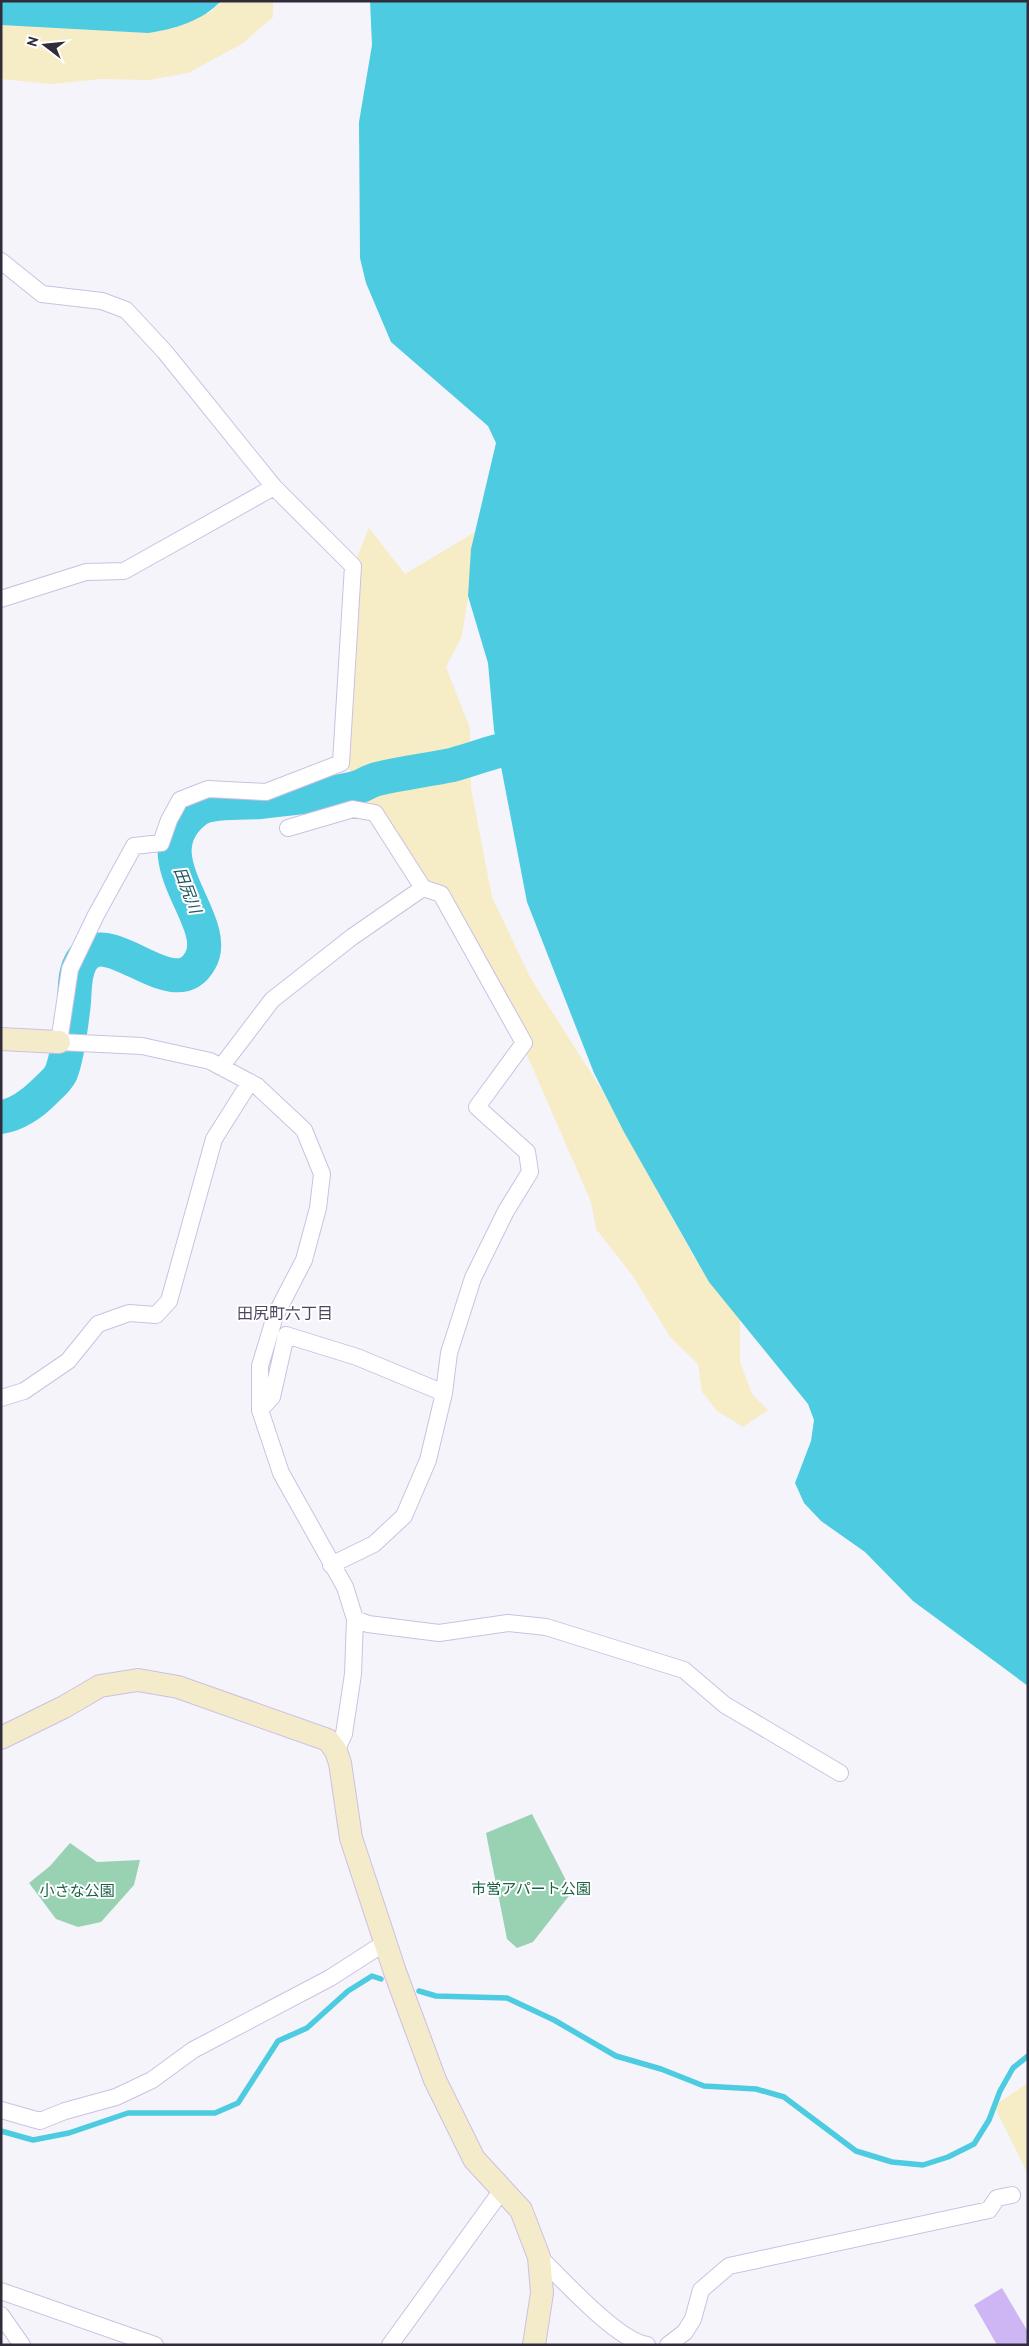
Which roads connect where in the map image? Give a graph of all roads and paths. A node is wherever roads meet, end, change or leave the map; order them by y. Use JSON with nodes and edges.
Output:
{"nodes":[{"id":1,"x":1,"y":260,"type":"edge"},
{"id":2,"x":274,"y":486,"type":"junction"},
{"id":3,"x":1,"y":599,"type":"edge"},
{"id":4,"x":288,"y":828,"type":"dead end"},
{"id":5,"x":423,"y":888,"type":"junction"},
{"id":6,"x":1,"y":1039,"type":"edge"},
{"id":7,"x":69,"y":1043,"type":"junction"},
{"id":8,"x":221,"y":1067,"type":"junction"},
{"id":9,"x":250,"y":1082,"type":"junction"},
{"id":10,"x":444,"y":1393,"type":"junction"},
{"id":11,"x":1,"y":1398,"type":"edge"},
{"id":12,"x":260,"y":1410,"type":"junction"},
{"id":13,"x":331,"y":1565,"type":"junction"},
{"id":14,"x":355,"y":1620,"type":"junction"},
{"id":15,"x":1,"y":1738,"type":"edge"},
{"id":16,"x":336,"y":1751,"type":"junction"},
{"id":17,"x":840,"y":1773,"type":"dead end"},
{"id":18,"x":386,"y":1942,"type":"junction"},
{"id":19,"x":1,"y":2110,"type":"edge"},
{"id":20,"x":502,"y":2190,"type":"junction"},
{"id":21,"x":1012,"y":2195,"type":"dead end"},
{"id":22,"x":539,"y":2257,"type":"junction"},
{"id":23,"x":1,"y":2291,"type":"edge"},
{"id":24,"x":1,"y":2315,"type":"edge"},
{"id":25,"x":22,"y":2345,"type":"edge"},
{"id":26,"x":155,"y":2345,"type":"edge"},
{"id":27,"x":390,"y":2345,"type":"edge"},
{"id":28,"x":534,"y":2345,"type":"edge"},
{"id":29,"x":647,"y":2345,"type":"edge"},
{"id":30,"x":668,"y":2345,"type":"edge"}],
"edges":[{"from":1,"to":2,"type":"street"},
{"from":2,"to":3,"type":"street"},
{"from":2,"to":7,"type":"street"},
{"from":4,"to":5,"type":"street"},
{"from":5,"to":8,"type":"street"},
{"from":5,"to":10,"type":"street"},
{"from":6,"to":7,"type":"street"},
{"from":7,"to":8,"type":"street"},
{"from":8,"to":9,"type":"street"},
{"from":9,"to":11,"type":"street"},
{"from":9,"to":12,"type":"street"},
{"from":10,"to":12,"type":"street"},
{"from":10,"to":13,"type":"street"},
{"from":12,"to":13,"type":"street"},
{"from":13,"to":14,"type":"street"},
{"from":14,"to":16,"type":"street"},
{"from":14,"to":17,"type":"street"},
{"from":15,"to":16,"type":"street"},
{"from":16,"to":18,"type":"street"},
{"from":18,"to":19,"type":"street"},
{"from":18,"to":20,"type":"street"},
{"from":20,"to":22,"type":"street"},
{"from":20,"to":27,"type":"street"},
{"from":21,"to":30,"type":"street"},
{"from":22,"to":28,"type":"street"},
{"from":22,"to":29,"type":"street"},
{"from":23,"to":26,"type":"street"},
{"from":24,"to":25,"type":"street"}]}
